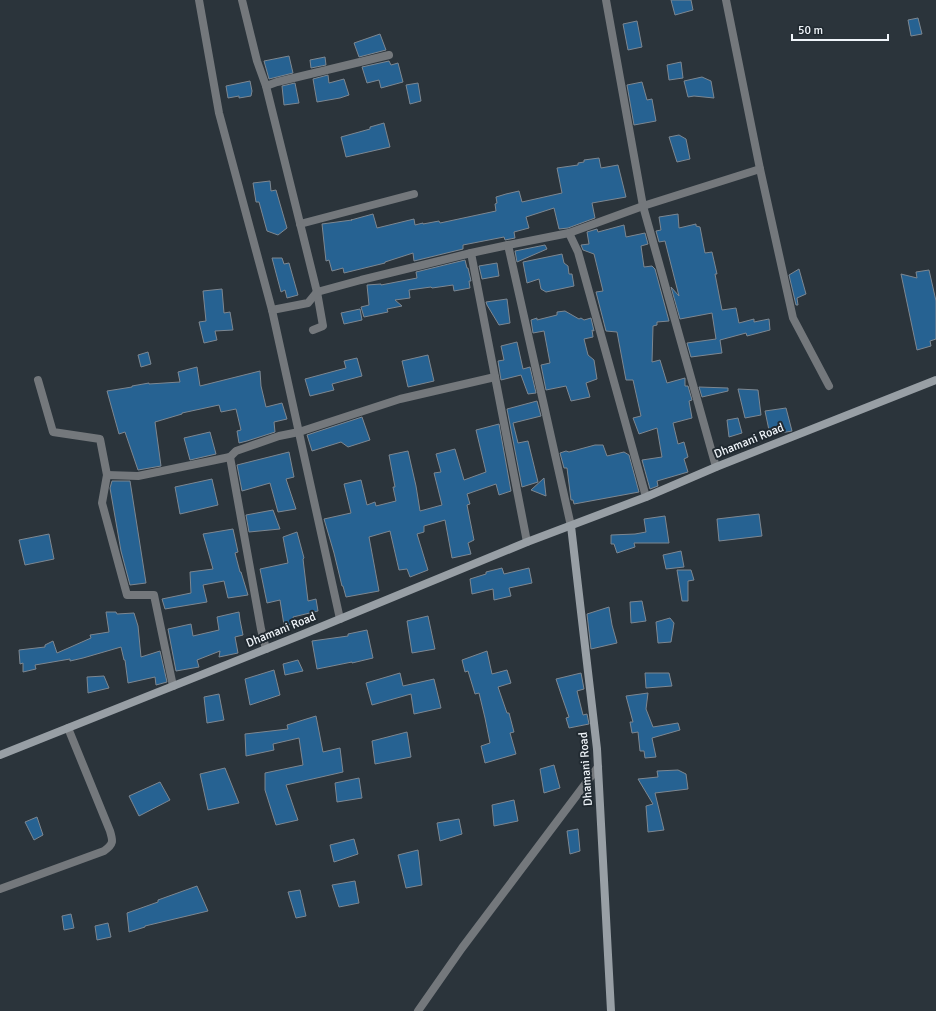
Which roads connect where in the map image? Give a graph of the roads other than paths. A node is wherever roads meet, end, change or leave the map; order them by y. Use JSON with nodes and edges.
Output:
{"nodes":[{"id":1,"x":199,"y":0,"type":"edge"},
{"id":2,"x":242,"y":0,"type":"edge"},
{"id":3,"x":606,"y":0,"type":"edge"},
{"id":4,"x":726,"y":0,"type":"edge"},
{"id":5,"x":389,"y":55,"type":"dead end"},
{"id":6,"x":266,"y":86,"type":"junction"},
{"id":7,"x":760,"y":169,"type":"junction"},
{"id":8,"x":414,"y":194,"type":"dead end"},
{"id":9,"x":643,"y":206,"type":"junction"},
{"id":10,"x":300,"y":224,"type":"junction"},
{"id":11,"x":569,"y":233,"type":"junction"},
{"id":12,"x":508,"y":245,"type":"junction"},
{"id":13,"x":471,"y":253,"type":"junction"},
{"id":14,"x":317,"y":292,"type":"junction"},
{"id":15,"x":272,"y":310,"type":"junction"},
{"id":16,"x":313,"y":330,"type":"dead end"},
{"id":17,"x":495,"y":377,"type":"junction"},
{"id":18,"x":38,"y":380,"type":"dead end"},
{"id":19,"x":936,"y":380,"type":"edge"},
{"id":20,"x":829,"y":386,"type":"dead end"},
{"id":21,"x":299,"y":432,"type":"junction"},
{"id":22,"x":230,"y":457,"type":"junction"},
{"id":23,"x":716,"y":467,"type":"junction"},
{"id":24,"x":107,"y":475,"type":"junction"},
{"id":25,"x":646,"y":497,"type":"junction"},
{"id":26,"x":571,"y":526,"type":"junction"},
{"id":27,"x":527,"y":542,"type":"junction"},
{"id":28,"x":340,"y":619,"type":"junction"},
{"id":29,"x":266,"y":649,"type":"junction"},
{"id":30,"x":173,"y":686,"type":"junction"},
{"id":31,"x":68,"y":728,"type":"junction"},
{"id":32,"x":0,"y":755,"type":"edge"},
{"id":33,"x":598,"y":767,"type":"junction"},
{"id":34,"x":0,"y":889,"type":"edge"},
{"id":35,"x":418,"y":1011,"type":"edge"},
{"id":36,"x":611,"y":1011,"type":"edge"}],
"edges":[{"from":1,"to":15,"type":"street"},
{"from":2,"to":6,"type":"street"},
{"from":3,"to":9,"type":"street"},
{"from":4,"to":7,"type":"street"},
{"from":5,"to":6,"type":"street"},
{"from":6,"to":10,"type":"street"},
{"from":7,"to":9,"type":"street"},
{"from":7,"to":20,"type":"street"},
{"from":8,"to":10,"type":"street"},
{"from":9,"to":11,"type":"street"},
{"from":9,"to":23,"type":"street"},
{"from":10,"to":14,"type":"street"},
{"from":11,"to":12,"type":"street"},
{"from":11,"to":25,"type":"street"},
{"from":12,"to":13,"type":"street"},
{"from":12,"to":26,"type":"street"},
{"from":13,"to":14,"type":"street"},
{"from":13,"to":17,"type":"street"},
{"from":14,"to":15,"type":"street"},
{"from":14,"to":16,"type":"street"},
{"from":15,"to":21,"type":"street"},
{"from":17,"to":21,"type":"street"},
{"from":17,"to":27,"type":"street"},
{"from":18,"to":24,"type":"street"},
{"from":19,"to":23,"type":"main road","name":"Dhamani Road"},
{"from":21,"to":22,"type":"street"},
{"from":21,"to":28,"type":"street"},
{"from":22,"to":24,"type":"street"},
{"from":22,"to":29,"type":"street"},
{"from":23,"to":25,"type":"main road","name":"Dhamani Road"},
{"from":24,"to":30,"type":"street"},
{"from":25,"to":26,"type":"main road","name":"Dhamani Road"},
{"from":26,"to":27,"type":"main road","name":"Dhamani Road"},
{"from":26,"to":33,"type":"main road","name":"Dhamani Road"},
{"from":27,"to":28,"type":"main road","name":"Dhamani Road"},
{"from":28,"to":29,"type":"main road","name":"Dhamani Road"},
{"from":29,"to":30,"type":"main road","name":"Dhamani Road"},
{"from":30,"to":31,"type":"main road","name":"Dhamani Road"},
{"from":31,"to":32,"type":"main road","name":"Dhamani Road"},
{"from":31,"to":34,"type":"street"},
{"from":33,"to":35,"type":"street"},
{"from":33,"to":36,"type":"main road","name":"Dhamani Road"}]}
